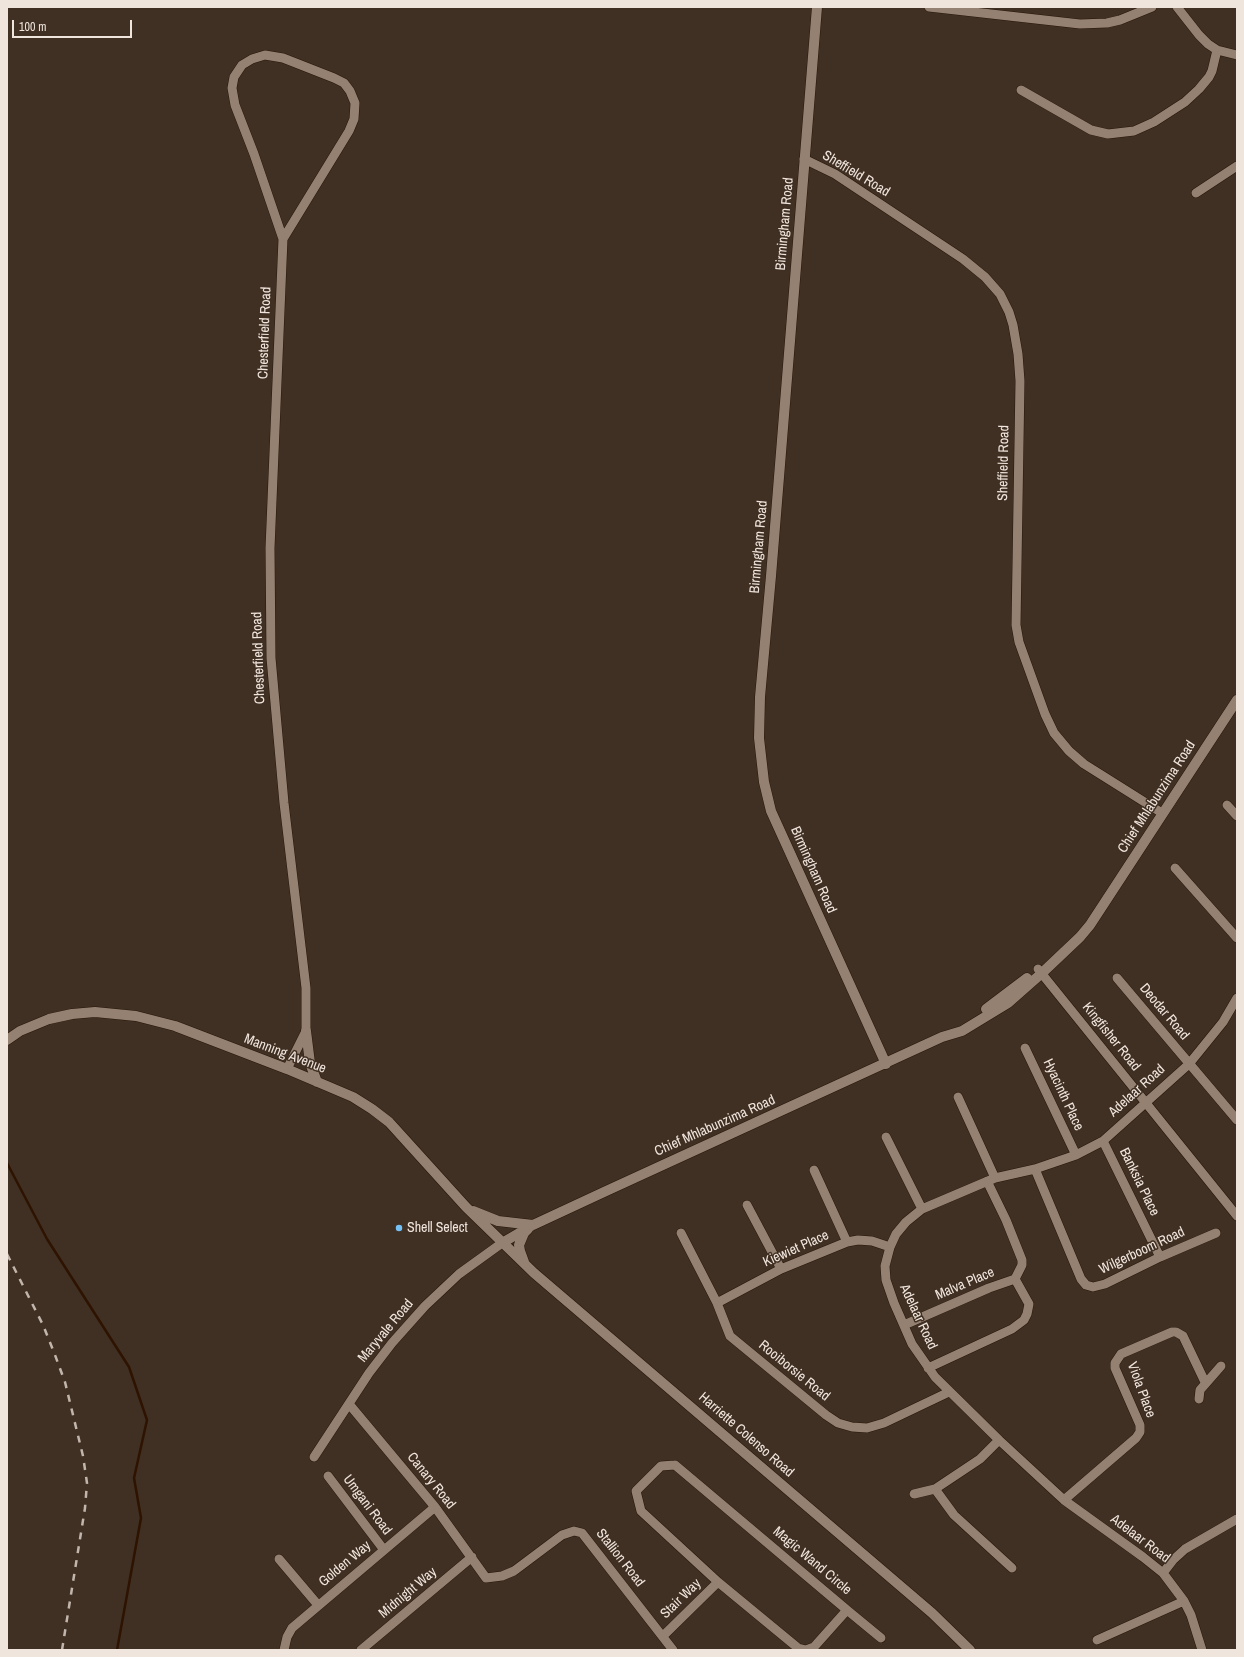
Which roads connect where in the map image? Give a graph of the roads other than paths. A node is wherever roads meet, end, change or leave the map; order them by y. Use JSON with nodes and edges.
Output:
{"nodes":[{"id":1,"x":817,"y":7,"type":"edge"},
{"id":2,"x":930,"y":7,"type":"edge"},
{"id":3,"x":1152,"y":7,"type":"edge"},
{"id":4,"x":1177,"y":7,"type":"edge"},
{"id":5,"x":1217,"y":50,"type":"junction"},
{"id":6,"x":1237,"y":55,"type":"edge"},
{"id":7,"x":1021,"y":90,"type":"dead end"},
{"id":8,"x":804,"y":160,"type":"junction"},
{"id":9,"x":1237,"y":166,"type":"edge"},
{"id":10,"x":1196,"y":193,"type":"dead end"},
{"id":11,"x":283,"y":239,"type":"junction"},
{"id":12,"x":1237,"y":700,"type":"edge"},
{"id":13,"x":1227,"y":805,"type":"dead end"},
{"id":14,"x":1162,"y":813,"type":"junction"},
{"id":15,"x":1237,"y":816,"type":"edge"},
{"id":16,"x":1174,"y":868,"type":"dead end"},
{"id":17,"x":1237,"y":938,"type":"edge"},
{"id":18,"x":1040,"y":971,"type":"junction"},
{"id":19,"x":1117,"y":978,"type":"dead end"},
{"id":20,"x":1237,"y":1001,"type":"edge"},
{"id":21,"x":306,"y":1031,"type":"junction"},
{"id":22,"x":7,"y":1040,"type":"edge"},
{"id":23,"x":1026,"y":1048,"type":"dead end"},
{"id":24,"x":886,"y":1064,"type":"junction"},
{"id":25,"x":1189,"y":1064,"type":"junction"},
{"id":26,"x":287,"y":1069,"type":"junction"},
{"id":27,"x":317,"y":1082,"type":"junction"},
{"id":28,"x":958,"y":1097,"type":"dead end"},
{"id":29,"x":1145,"y":1102,"type":"junction"},
{"id":30,"x":1237,"y":1120,"type":"edge"},
{"id":31,"x":886,"y":1137,"type":"dead end"},
{"id":32,"x":1103,"y":1141,"type":"junction"},
{"id":33,"x":1076,"y":1154,"type":"junction"},
{"id":34,"x":1035,"y":1169,"type":"junction"},
{"id":35,"x":814,"y":1170,"type":"dead end"},
{"id":36,"x":991,"y":1179,"type":"junction"},
{"id":37,"x":747,"y":1205,"type":"dead end"},
{"id":38,"x":466,"y":1207,"type":"junction"},
{"id":39,"x":922,"y":1209,"type":"junction"},
{"id":40,"x":1237,"y":1216,"type":"edge"},
{"id":41,"x":533,"y":1225,"type":"junction"},
{"id":42,"x":681,"y":1233,"type":"dead end"},
{"id":43,"x":1216,"y":1233,"type":"dead end"},
{"id":44,"x":847,"y":1242,"type":"junction"},
{"id":45,"x":502,"y":1243,"type":"junction"},
{"id":46,"x":890,"y":1247,"type":"junction"},
{"id":47,"x":1160,"y":1257,"type":"junction"},
{"id":48,"x":525,"y":1264,"type":"junction"},
{"id":49,"x":781,"y":1269,"type":"junction"},
{"id":50,"x":1015,"y":1279,"type":"junction"},
{"id":51,"x":717,"y":1304,"type":"junction"},
{"id":52,"x":904,"y":1326,"type":"junction"},
{"id":53,"x":1221,"y":1366,"type":"dead end"},
{"id":54,"x":928,"y":1368,"type":"junction"},
{"id":55,"x":1205,"y":1382,"type":"junction"},
{"id":56,"x":949,"y":1392,"type":"junction"},
{"id":57,"x":1199,"y":1398,"type":"dead end"},
{"id":58,"x":349,"y":1404,"type":"junction"},
{"id":59,"x":999,"y":1440,"type":"junction"},
{"id":60,"x":314,"y":1457,"type":"dead end"},
{"id":61,"x":328,"y":1476,"type":"dead end"},
{"id":62,"x":935,"y":1489,"type":"junction"},
{"id":63,"x":914,"y":1494,"type":"dead end"},
{"id":64,"x":1064,"y":1500,"type":"junction"},
{"id":65,"x":435,"y":1507,"type":"junction"},
{"id":66,"x":1237,"y":1519,"type":"edge"},
{"id":67,"x":384,"y":1550,"type":"junction"},
{"id":68,"x":472,"y":1557,"type":"junction"},
{"id":69,"x":279,"y":1559,"type":"dead end"},
{"id":70,"x":1012,"y":1568,"type":"dead end"},
{"id":71,"x":1163,"y":1573,"type":"junction"},
{"id":72,"x":486,"y":1578,"type":"joint"},
{"id":73,"x":718,"y":1582,"type":"junction"},
{"id":74,"x":1184,"y":1601,"type":"junction"},
{"id":75,"x":318,"y":1605,"type":"junction"},
{"id":76,"x":847,"y":1610,"type":"junction"},
{"id":77,"x":663,"y":1636,"type":"junction"},
{"id":78,"x":881,"y":1638,"type":"dead end"},
{"id":79,"x":1097,"y":1640,"type":"dead end"},
{"id":80,"x":284,"y":1650,"type":"edge"},
{"id":81,"x":361,"y":1650,"type":"edge"},
{"id":82,"x":673,"y":1650,"type":"edge"},
{"id":83,"x":970,"y":1650,"type":"edge"},
{"id":84,"x":1202,"y":1650,"type":"edge"}],
"edges":[{"from":1,"to":8,"type":"street","name":"Birmingham Road"},
{"from":2,"to":3,"type":"street"},
{"from":4,"to":5,"type":"street"},
{"from":5,"to":6,"type":"street"},
{"from":5,"to":7,"type":"street"},
{"from":8,"to":14,"type":"street","name":"Sheffield Road"},
{"from":8,"to":24,"type":"street","name":"Birmingham Road"},
{"from":9,"to":10,"type":"street"},
{"from":11,"to":11,"type":"street","name":"Chesterfield Road"},
{"from":11,"to":21,"type":"street","name":"Chesterfield Road"},
{"from":12,"to":14,"type":"street","name":"Chief Mhlabunzima Road"},
{"from":13,"to":15,"type":"street"},
{"from":14,"to":18,"type":"street","name":"Chief Mhlabunzima Road"},
{"from":16,"to":17,"type":"street"},
{"from":18,"to":24,"type":"street","name":"Chief Mhlabunzima Road"},
{"from":18,"to":29,"type":"street","name":"Kingfisher Road"},
{"from":19,"to":25,"type":"street","name":"Deodar Road"},
{"from":20,"to":25,"type":"street","name":"Adelaar Road"},
{"from":21,"to":26,"type":"street","name":"Chesterfield Road"},
{"from":21,"to":27,"type":"street"},
{"from":22,"to":26,"type":"street","name":"Manning Avenue"},
{"from":23,"to":33,"type":"street","name":"Hyacinth Place"},
{"from":24,"to":41,"type":"street","name":"Chief Mhlabunzima Road"},
{"from":25,"to":29,"type":"street","name":"Adelaar Road"},
{"from":25,"to":30,"type":"street","name":"Deodar Road"},
{"from":26,"to":27,"type":"street","name":"Manning Avenue"},
{"from":27,"to":38,"type":"street","name":"Manning Avenue"},
{"from":28,"to":36,"type":"street"},
{"from":29,"to":32,"type":"street","name":"Adelaar Road"},
{"from":29,"to":40,"type":"street","name":"Kingfisher Road"},
{"from":31,"to":39,"type":"street"},
{"from":32,"to":33,"type":"street","name":"Adelaar Road"},
{"from":32,"to":47,"type":"street","name":"Banksia Place"},
{"from":33,"to":34,"type":"street","name":"Adelaar Road"},
{"from":34,"to":36,"type":"street","name":"Adelaar Road"},
{"from":34,"to":47,"type":"street","name":"Wilgerboom Road"},
{"from":35,"to":44,"type":"street"},
{"from":36,"to":39,"type":"street","name":"Adelaar Road"},
{"from":36,"to":50,"type":"street"},
{"from":37,"to":49,"type":"street"},
{"from":38,"to":41,"type":"street"},
{"from":38,"to":45,"type":"street","name":"Manning Avenue"},
{"from":39,"to":46,"type":"street","name":"Adelaar Road"},
{"from":41,"to":45,"type":"street","name":"Chief Mhlabunzima Road"},
{"from":41,"to":48,"type":"street"},
{"from":42,"to":51,"type":"street","name":"Rooiborsie Road"},
{"from":43,"to":47,"type":"street","name":"Wilgerboom Road"},
{"from":44,"to":46,"type":"street","name":"Kiewiet Place"},
{"from":44,"to":49,"type":"street","name":"Kiewiet Place"},
{"from":45,"to":48,"type":"street","name":"Harriette Colenso Road"},
{"from":45,"to":58,"type":"street","name":"Maryvale Road"},
{"from":46,"to":52,"type":"street","name":"Adelaar Road"},
{"from":48,"to":83,"type":"street","name":"Harriette Colenso Road"},
{"from":49,"to":51,"type":"street","name":"Kiewiet Place"},
{"from":50,"to":52,"type":"street","name":"Malva Place"},
{"from":50,"to":54,"type":"street"},
{"from":51,"to":56,"type":"street","name":"Rooiborsie Road"},
{"from":52,"to":54,"type":"street","name":"Adelaar Road"},
{"from":53,"to":55,"type":"street"},
{"from":54,"to":56,"type":"street","name":"Adelaar Road"},
{"from":55,"to":57,"type":"street"},
{"from":55,"to":64,"type":"street","name":"Viola Place"},
{"from":56,"to":59,"type":"street","name":"Adelaar Road"},
{"from":58,"to":60,"type":"street","name":"Maryvale Road"},
{"from":58,"to":65,"type":"street","name":"Canary Road"},
{"from":59,"to":62,"type":"street"},
{"from":59,"to":64,"type":"street","name":"Adelaar Road"},
{"from":61,"to":67,"type":"street","name":"Umgani Road"},
{"from":62,"to":63,"type":"street"},
{"from":62,"to":70,"type":"street"},
{"from":64,"to":71,"type":"street","name":"Adelaar Road"},
{"from":65,"to":67,"type":"street","name":"Golden Way"},
{"from":65,"to":68,"type":"street","name":"Canary Road"},
{"from":66,"to":71,"type":"street"},
{"from":67,"to":75,"type":"street","name":"Golden Way"},
{"from":68,"to":72,"type":"street","name":"Canary Road"},
{"from":68,"to":81,"type":"street","name":"Midnight Way"},
{"from":69,"to":75,"type":"street"},
{"from":71,"to":74,"type":"street","name":"Adelaar Road"},
{"from":72,"to":77,"type":"street","name":"Stallion Road"},
{"from":73,"to":76,"type":"street","name":"Magic Wand Circle"},
{"from":73,"to":76,"type":"street","name":"Magic Wand Circle"},
{"from":73,"to":77,"type":"street","name":"Stair Way"},
{"from":74,"to":79,"type":"street"},
{"from":74,"to":84,"type":"street","name":"Adelaar Road"},
{"from":75,"to":80,"type":"street","name":"Golden Way"},
{"from":76,"to":78,"type":"street"},
{"from":77,"to":82,"type":"street","name":"Stallion Road"}]}
